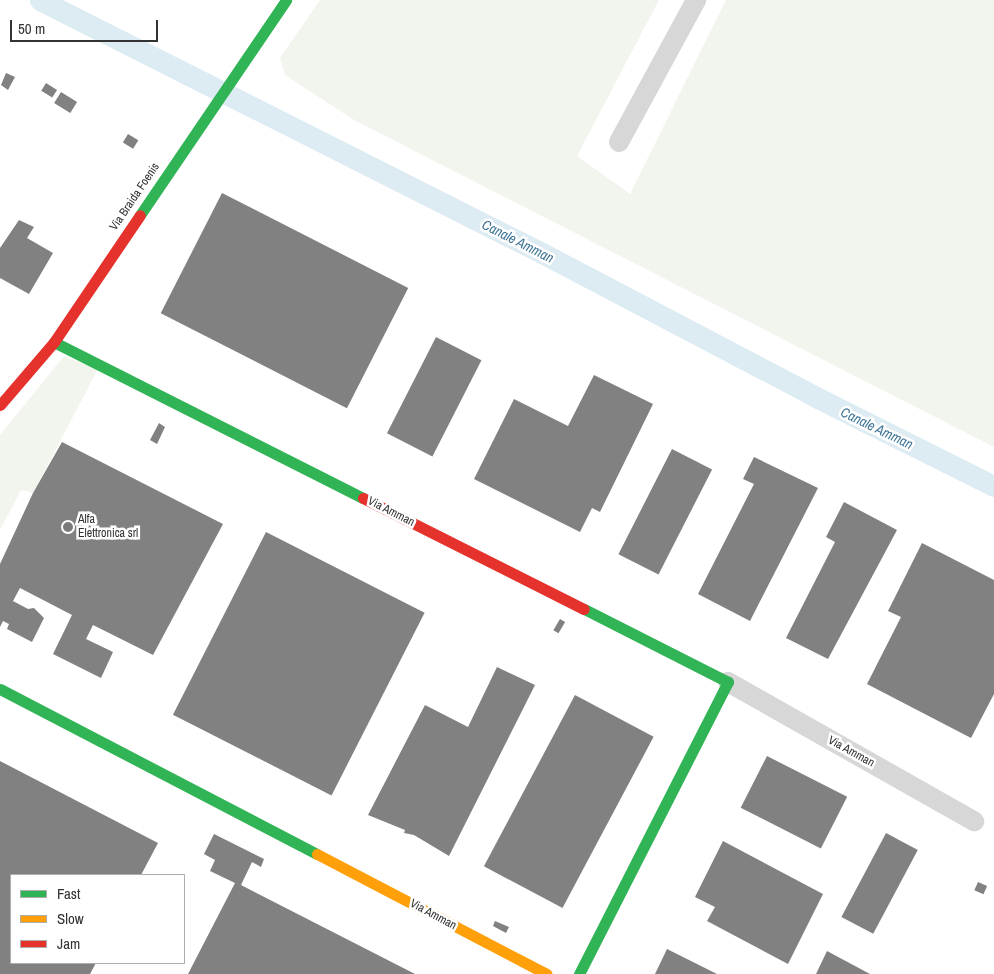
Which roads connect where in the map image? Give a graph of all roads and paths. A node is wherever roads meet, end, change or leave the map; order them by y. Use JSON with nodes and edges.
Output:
{"nodes":[{"id":1,"x":286,"y":0,"type":"edge"},
{"id":2,"x":696,"y":0,"type":"edge"},
{"id":3,"x":619,"y":142,"type":"dead end"},
{"id":4,"x":54,"y":342,"type":"junction"},
{"id":5,"x":0,"y":405,"type":"edge"},
{"id":6,"x":728,"y":682,"type":"junction"},
{"id":7,"x":0,"y":689,"type":"edge"},
{"id":8,"x":974,"y":821,"type":"dead end"},
{"id":9,"x":547,"y":974,"type":"edge"},
{"id":10,"x":579,"y":974,"type":"edge"}],
"edges":[{"from":1,"to":4,"type":"street","name":"Via Braida Foenis"},
{"from":2,"to":3,"type":"street"},
{"from":4,"to":5,"type":"street","name":"Via Braida Foenis"},
{"from":4,"to":6,"type":"street","name":"Via Amman"},
{"from":6,"to":8,"type":"street","name":"Via Amman"},
{"from":6,"to":10,"type":"street"},
{"from":7,"to":9,"type":"street","name":"Via Amman"}]}
